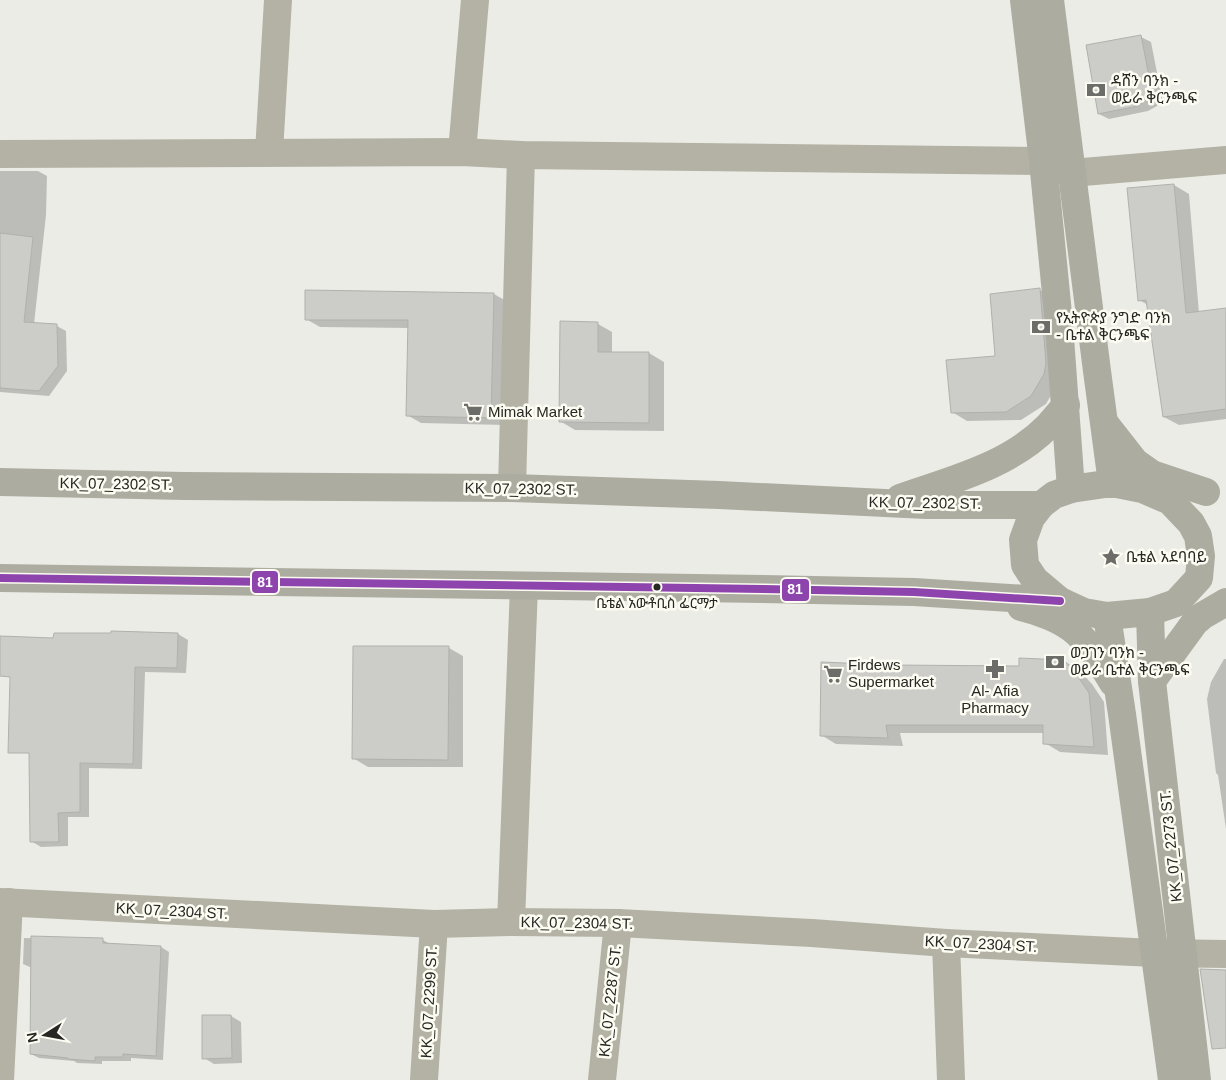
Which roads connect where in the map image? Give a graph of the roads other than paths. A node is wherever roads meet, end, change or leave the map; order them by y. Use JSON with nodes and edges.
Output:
{"nodes":[{"id":1,"x":278,"y":0,"type":"edge"},
{"id":2,"x":475,"y":0,"type":"edge"},
{"id":3,"x":1024,"y":0,"type":"edge"},
{"id":4,"x":1050,"y":0,"type":"edge"},
{"id":5,"x":269,"y":152,"type":"junction"},
{"id":6,"x":462,"y":152,"type":"junction"},
{"id":7,"x":0,"y":154,"type":"edge"},
{"id":8,"x":521,"y":155,"type":"junction"},
{"id":9,"x":1226,"y":160,"type":"edge"},
{"id":10,"x":1043,"y":161,"type":"junction"},
{"id":11,"x":1072,"y":173,"type":"junction"},
{"id":12,"x":1066,"y":405,"type":"junction"},
{"id":13,"x":1105,"y":424,"type":"junction"},
{"id":14,"x":0,"y":482,"type":"edge"},
{"id":15,"x":1112,"y":484,"type":"junction"},
{"id":16,"x":512,"y":488,"type":"junction"},
{"id":17,"x":1071,"y":489,"type":"junction"},
{"id":18,"x":1216,"y":493,"type":"edge"},
{"id":19,"x":1170,"y":501,"type":"junction"},
{"id":20,"x":887,"y":503,"type":"junction"},
{"id":21,"x":1041,"y":505,"type":"junction"},
{"id":22,"x":0,"y":578,"type":"edge"},
{"id":23,"x":524,"y":586,"type":"junction"},
{"id":24,"x":980,"y":597,"type":"junction"},
{"id":25,"x":1060,"y":601,"type":"junction"},
{"id":26,"x":1226,"y":601,"type":"edge"},
{"id":27,"x":1176,"y":603,"type":"junction"},
{"id":28,"x":1150,"y":612,"type":"junction"},
{"id":29,"x":1106,"y":616,"type":"junction"},
{"id":30,"x":1152,"y":681,"type":"junction"},
{"id":31,"x":1118,"y":691,"type":"junction"},
{"id":32,"x":4,"y":902,"type":"edge"},
{"id":33,"x":511,"y":922,"type":"junction"},
{"id":34,"x":618,"y":923,"type":"junction"},
{"id":35,"x":434,"y":924,"type":"junction"},
{"id":36,"x":946,"y":943,"type":"junction"},
{"id":37,"x":1183,"y":952,"type":"junction"},
{"id":38,"x":1154,"y":953,"type":"junction"},
{"id":39,"x":1226,"y":954,"type":"edge"},
{"id":40,"x":0,"y":1080,"type":"edge"},
{"id":41,"x":424,"y":1080,"type":"edge"},
{"id":42,"x":602,"y":1080,"type":"edge"},
{"id":43,"x":950,"y":1080,"type":"edge"},
{"id":44,"x":1172,"y":1080,"type":"edge"},
{"id":45,"x":1197,"y":1080,"type":"edge"}],
"edges":[{"from":1,"to":5,"type":"street"},
{"from":2,"to":6,"type":"street"},
{"from":3,"to":10,"type":"main road"},
{"from":4,"to":11,"type":"main road"},
{"from":5,"to":6,"type":"street"},
{"from":5,"to":7,"type":"street"},
{"from":6,"to":8,"type":"street"},
{"from":8,"to":10,"type":"street"},
{"from":8,"to":16,"type":"street"},
{"from":9,"to":11,"type":"street"},
{"from":10,"to":12,"type":"main road"},
{"from":11,"to":13,"type":"main road"},
{"from":12,"to":17,"type":"main road"},
{"from":12,"to":20,"type":"main road"},
{"from":13,"to":15,"type":"main road"},
{"from":13,"to":18,"type":"main road"},
{"from":14,"to":16,"type":"main road","name":"KK_07_2302 ST."},
{"from":15,"to":17,"type":"main road"},
{"from":15,"to":19,"type":"main road"},
{"from":16,"to":20,"type":"main road","name":"KK_07_2302 ST."},
{"from":17,"to":21,"type":"main road"},
{"from":18,"to":19,"type":"main road"},
{"from":19,"to":27,"type":"main road"},
{"from":20,"to":21,"type":"main road","name":"KK_07_2302 ST."},
{"from":21,"to":25,"type":"main road"},
{"from":22,"to":23,"type":"main road"},
{"from":23,"to":24,"type":"main road"},
{"from":23,"to":33,"type":"street"},
{"from":24,"to":25,"type":"main road"},
{"from":24,"to":31,"type":"main road"},
{"from":25,"to":29,"type":"main road"},
{"from":26,"to":27,"type":"main road"},
{"from":26,"to":30,"type":"main road"},
{"from":27,"to":28,"type":"main road"},
{"from":28,"to":29,"type":"main road"},
{"from":28,"to":30,"type":"main road","name":"KK_07_2273 ST."},
{"from":29,"to":31,"type":"main road"},
{"from":30,"to":37,"type":"main road","name":"KK_07_2273 ST."},
{"from":31,"to":38,"type":"main road","name":"KK_07_2273 ST."},
{"from":32,"to":35,"type":"street","name":"KK_07_2304 ST."},
{"from":32,"to":40,"type":"street"},
{"from":33,"to":34,"type":"street","name":"KK_07_2304 ST."},
{"from":33,"to":35,"type":"street","name":"KK_07_2304 ST."},
{"from":34,"to":36,"type":"street","name":"KK_07_2304 ST."},
{"from":34,"to":42,"type":"street","name":"KK_07_2287 ST."},
{"from":35,"to":41,"type":"street","name":"KK_07_2299 ST."},
{"from":36,"to":38,"type":"street","name":"KK_07_2304 ST."},
{"from":36,"to":43,"type":"street"},
{"from":37,"to":38,"type":"street","name":"KK_07_2304 ST."},
{"from":37,"to":39,"type":"street","name":"KK_07_2304 ST."},
{"from":37,"to":45,"type":"main road","name":"KK_07_2273 ST."},
{"from":38,"to":44,"type":"main road","name":"KK_07_2273 ST."}]}
